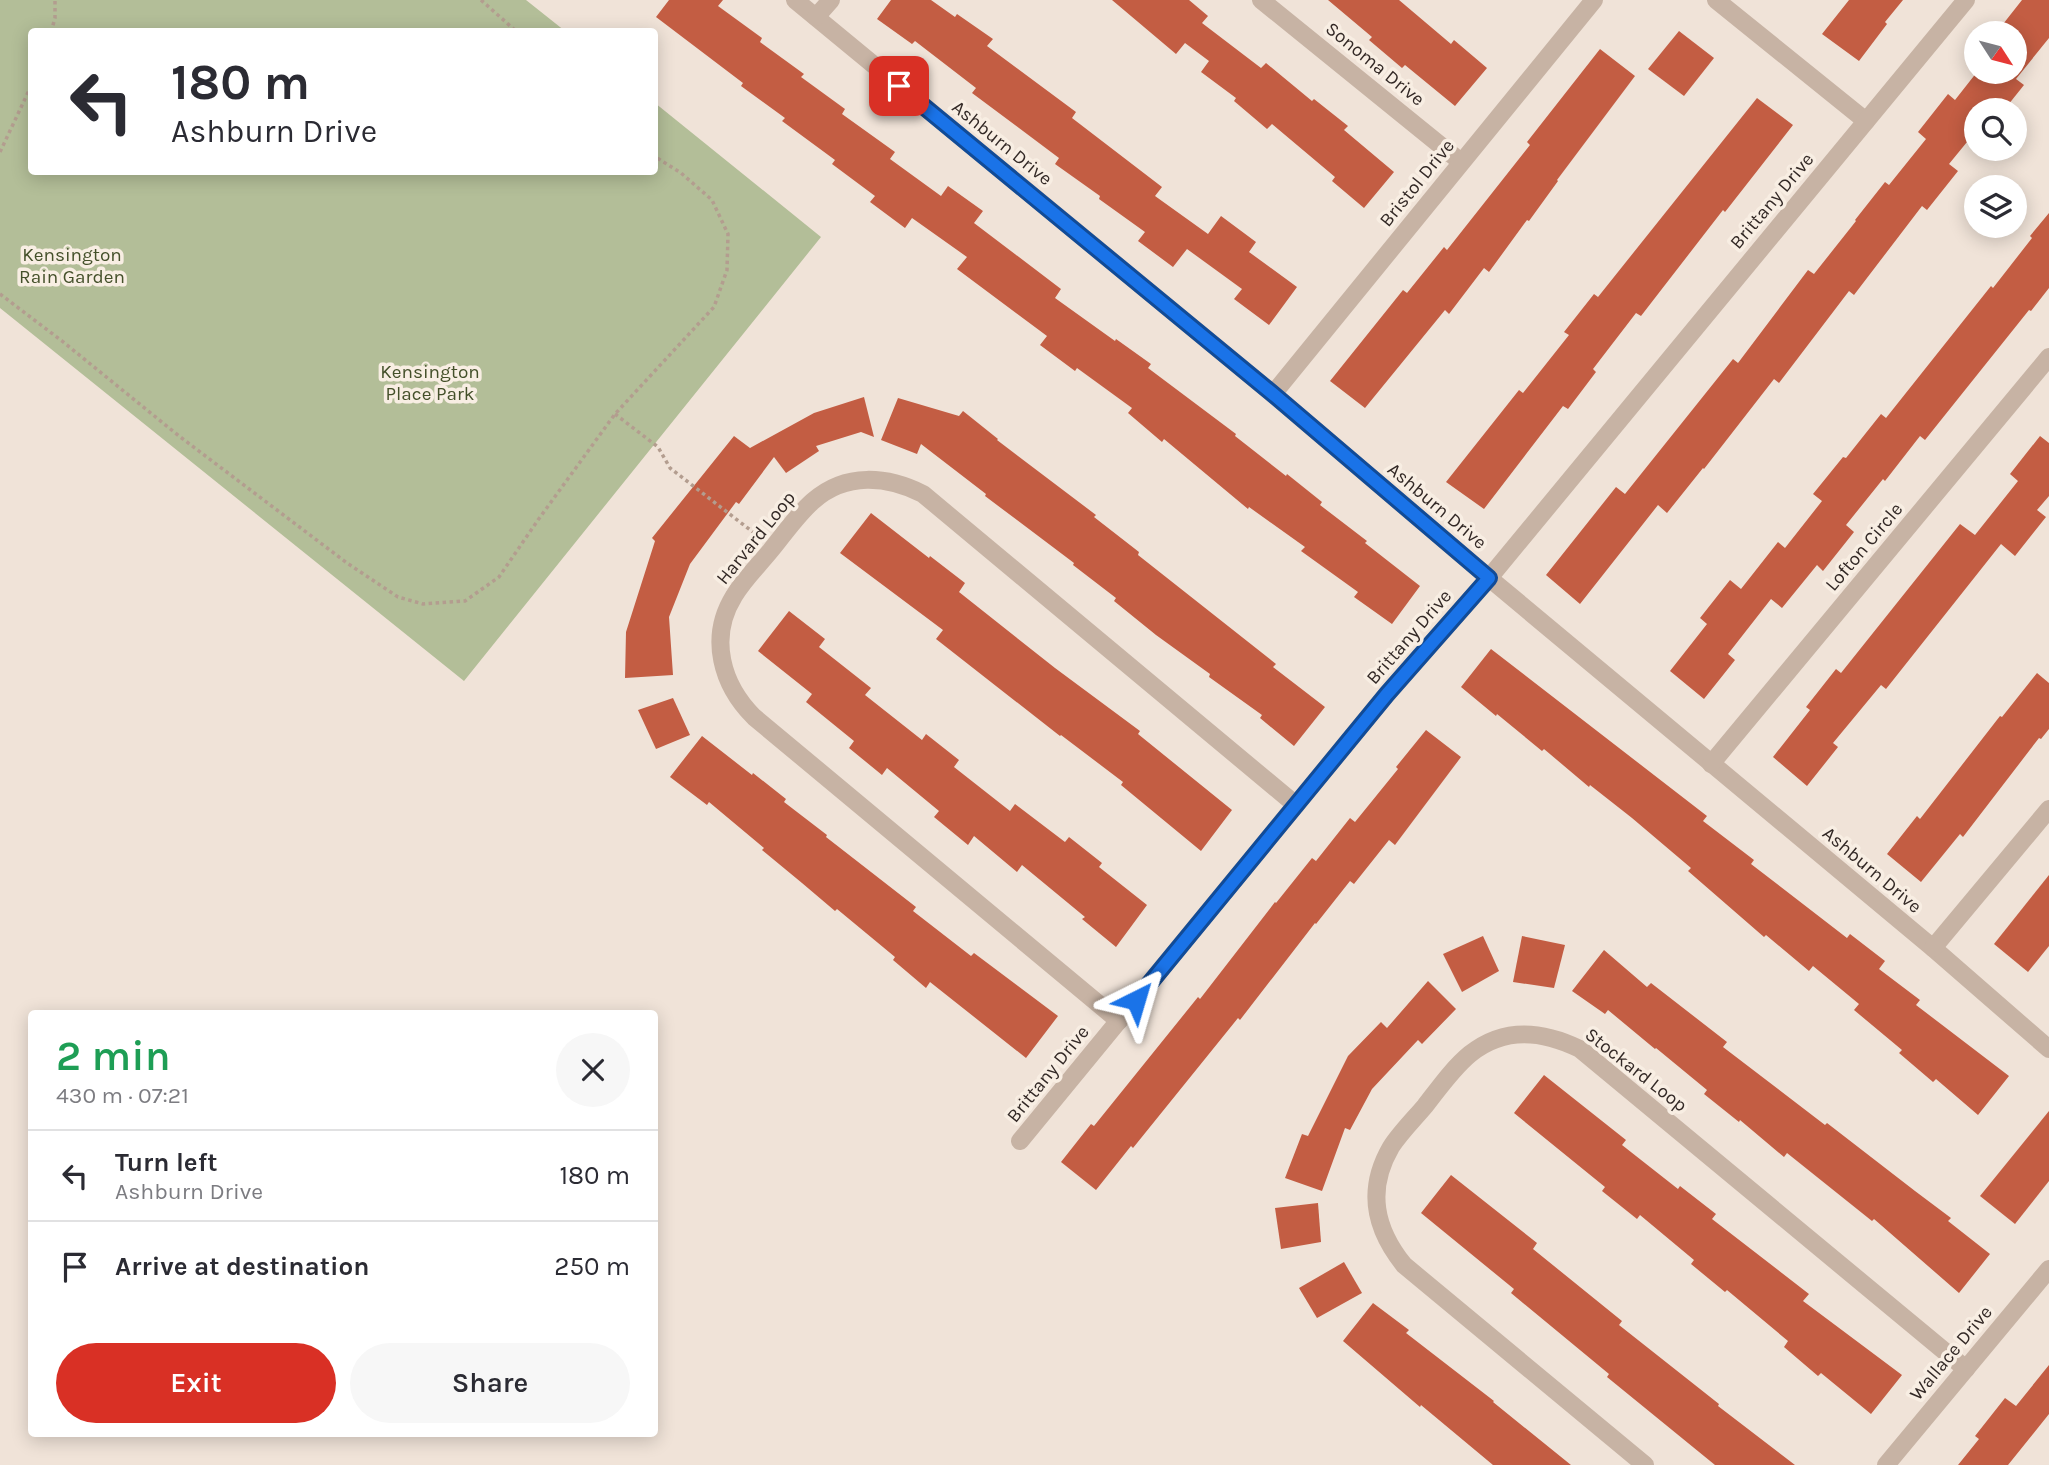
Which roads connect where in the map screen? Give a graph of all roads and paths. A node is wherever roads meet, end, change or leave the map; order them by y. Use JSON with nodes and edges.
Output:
{"nodes":[{"id":1,"x":55,"y":0,"type":"edge"},
{"id":2,"x":481,"y":0,"type":"edge"},
{"id":3,"x":795,"y":0,"type":"edge"},
{"id":4,"x":831,"y":0,"type":"edge"},
{"id":5,"x":1262,"y":0,"type":"edge"},
{"id":6,"x":1594,"y":0,"type":"edge"},
{"id":7,"x":1716,"y":0,"type":"edge"},
{"id":8,"x":1966,"y":0,"type":"edge"},
{"id":9,"x":816,"y":18,"type":"junction"},
{"id":10,"x":52,"y":28,"type":"edge"},
{"id":11,"x":512,"y":28,"type":"edge"},
{"id":12,"x":28,"y":92,"type":"edge"},
{"id":13,"x":1866,"y":121,"type":"junction"},
{"id":14,"x":0,"y":152,"type":"edge"},
{"id":15,"x":658,"y":159,"type":"edge"},
{"id":16,"x":1461,"y":162,"type":"junction"},
{"id":17,"x":0,"y":295,"type":"edge"},
{"id":18,"x":2049,"y":357,"type":"edge"},
{"id":19,"x":1273,"y":394,"type":"junction"},
{"id":20,"x":615,"y":414,"type":"junction"},
{"id":21,"x":773,"y":547,"type":"junction"},
{"id":22,"x":1489,"y":578,"type":"junction"},
{"id":23,"x":1711,"y":764,"type":"junction"},
{"id":24,"x":1296,"y":805,"type":"junction"},
{"id":25,"x":2049,"y":809,"type":"edge"},
{"id":26,"x":1933,"y":948,"type":"junction"},
{"id":27,"x":1119,"y":1021,"type":"junction"},
{"id":28,"x":2049,"y":1049,"type":"edge"},
{"id":29,"x":1020,"y":1141,"type":"dead end"},
{"id":30,"x":2049,"y":1269,"type":"edge"},
{"id":31,"x":1966,"y":1368,"type":"junction"},
{"id":32,"x":1645,"y":1465,"type":"edge"},
{"id":33,"x":1886,"y":1465,"type":"edge"}],
"edges":[{"from":1,"to":10,"type":"path"},
{"from":2,"to":11,"type":"path"},
{"from":3,"to":9,"type":"street","name":"Ashburn Drive"},
{"from":4,"to":9,"type":"street"},
{"from":5,"to":16,"type":"street","name":"Sonoma Drive"},
{"from":6,"to":16,"type":"street","name":"Bristol Drive"},
{"from":7,"to":13,"type":"street"},
{"from":8,"to":13,"type":"street","name":"Brittany Drive"},
{"from":9,"to":19,"type":"street","name":"Ashburn Drive"},
{"from":12,"to":14,"type":"path"},
{"from":13,"to":22,"type":"street","name":"Brittany Drive"},
{"from":15,"to":20,"type":"path"},
{"from":16,"to":19,"type":"street","name":"Bristol Drive"},
{"from":17,"to":20,"type":"path"},
{"from":18,"to":23,"type":"street","name":"Lofton Circle"},
{"from":19,"to":22,"type":"street","name":"Ashburn Drive"},
{"from":20,"to":21,"type":"path"},
{"from":21,"to":24,"type":"street","name":"Harvard Loop"},
{"from":21,"to":27,"type":"street","name":"Harvard Loop"},
{"from":22,"to":23,"type":"street","name":"Ashburn Drive"},
{"from":22,"to":24,"type":"street","name":"Brittany Drive"},
{"from":23,"to":26,"type":"street","name":"Ashburn Drive"},
{"from":24,"to":27,"type":"street","name":"Brittany Drive"},
{"from":25,"to":26,"type":"street"},
{"from":26,"to":28,"type":"street","name":"Ashburn Drive"},
{"from":27,"to":29,"type":"street","name":"Brittany Drive"},
{"from":30,"to":31,"type":"street","name":"Wallace Drive"},
{"from":31,"to":32,"type":"street","name":"Stockard Loop"},
{"from":31,"to":33,"type":"street","name":"Wallace Drive"}]}
